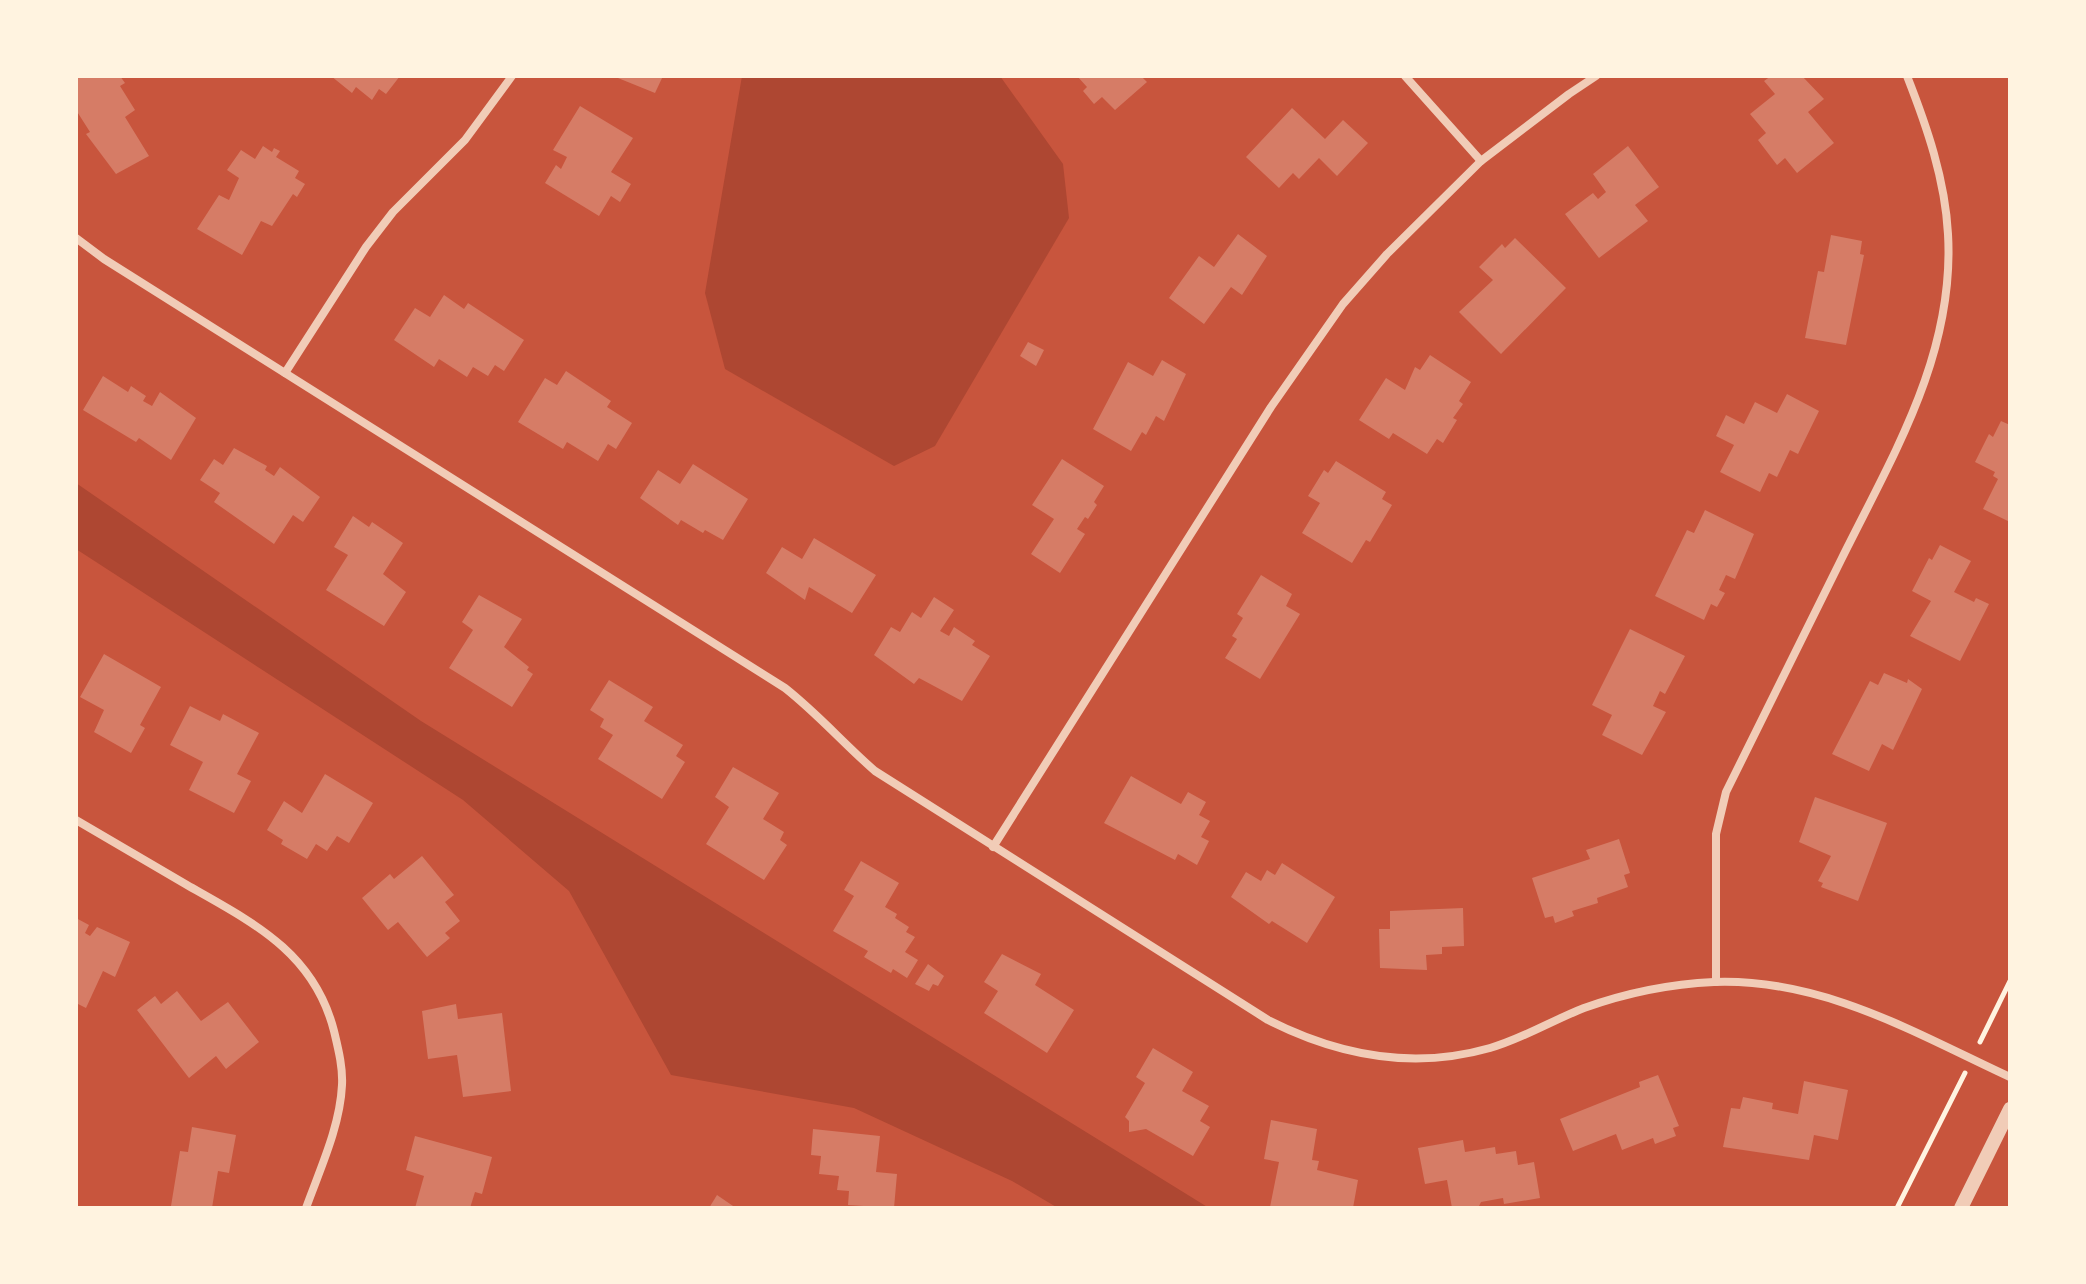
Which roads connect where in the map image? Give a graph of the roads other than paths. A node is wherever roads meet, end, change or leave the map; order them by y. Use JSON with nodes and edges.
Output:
{"nodes":[{"id":1,"x":512,"y":76,"type":"edge"},
{"id":2,"x":1405,"y":76,"type":"edge"},
{"id":3,"x":1596,"y":76,"type":"edge"},
{"id":4,"x":1907,"y":76,"type":"edge"},
{"id":5,"x":1481,"y":161,"type":"junction"},
{"id":6,"x":76,"y":238,"type":"edge"},
{"id":7,"x":285,"y":373,"type":"junction"},
{"id":8,"x":76,"y":820,"type":"edge"},
{"id":9,"x":993,"y":847,"type":"junction"},
{"id":10,"x":1716,"y":982,"type":"junction"},
{"id":11,"x":2010,"y":1077,"type":"edge"},
{"id":12,"x":2010,"y":1109,"type":"edge"},
{"id":13,"x":306,"y":1208,"type":"edge"},
{"id":14,"x":1961,"y":1208,"type":"edge"}],
"edges":[{"from":1,"to":7,"type":"street"},
{"from":2,"to":5,"type":"street"},
{"from":3,"to":5,"type":"street"},
{"from":4,"to":10,"type":"street"},
{"from":5,"to":9,"type":"street"},
{"from":6,"to":7,"type":"street"},
{"from":7,"to":9,"type":"street"},
{"from":8,"to":13,"type":"street"},
{"from":9,"to":10,"type":"street"},
{"from":10,"to":11,"type":"street"},
{"from":12,"to":14,"type":"street"}]}
